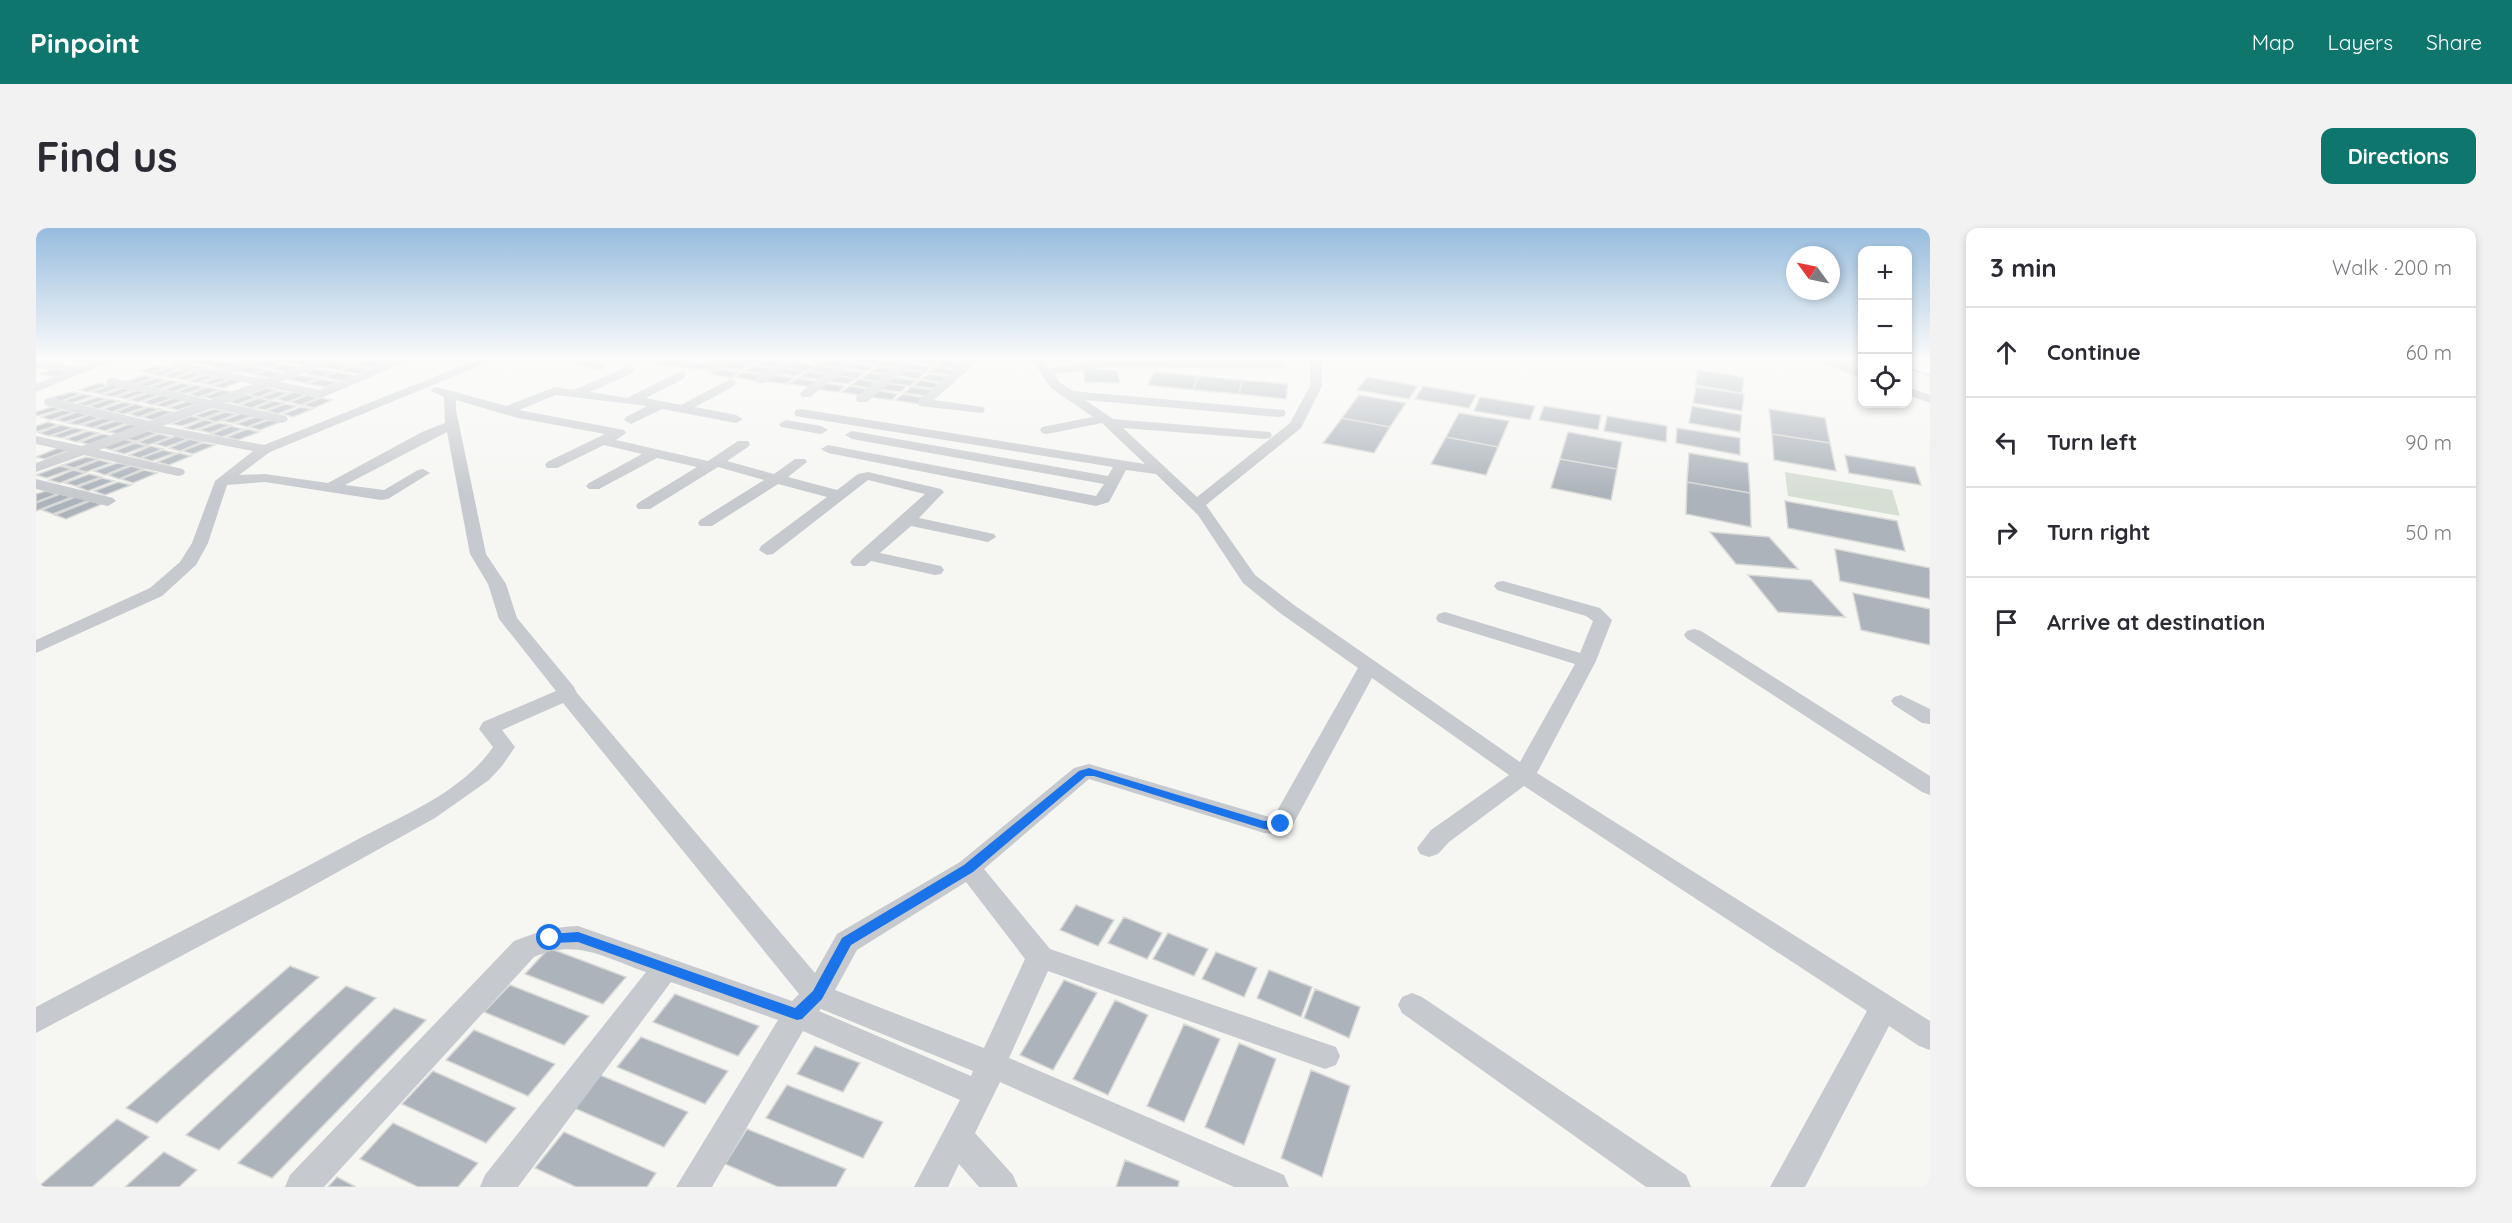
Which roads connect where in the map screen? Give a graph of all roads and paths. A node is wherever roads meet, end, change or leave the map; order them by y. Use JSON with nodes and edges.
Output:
{"nodes":[{"id":1,"x":57,"y":404,"type":"edge"},
{"id":2,"x":212,"y":404,"type":"joint"},
{"id":3,"x":378,"y":404,"type":"edge"},
{"id":4,"x":449,"y":404,"type":"edge"},
{"id":5,"x":479,"y":404,"type":"edge"},
{"id":6,"x":524,"y":404,"type":"edge"},
{"id":7,"x":653,"y":404,"type":"edge"},
{"id":8,"x":692,"y":404,"type":"edge"},
{"id":9,"x":930,"y":404,"type":"edge"},
{"id":10,"x":1083,"y":404,"type":"edge"},
{"id":11,"x":1172,"y":404,"type":"edge"},
{"id":12,"x":1307,"y":404,"type":"edge"},
{"id":13,"x":660,"y":405,"type":"junction"},
{"id":14,"x":683,"y":409,"type":"junction"},
{"id":15,"x":978,"y":410,"type":"dead end"},
{"id":16,"x":506,"y":411,"type":"junction"},
{"id":17,"x":801,"y":412,"type":"dead end"},
{"id":18,"x":1279,"y":413,"type":"dead end"},
{"id":19,"x":281,"y":419,"type":"dead end"},
{"id":20,"x":736,"y":419,"type":"dead end"},
{"id":21,"x":631,"y":420,"type":"dead end"},
{"id":22,"x":1107,"y":421,"type":"junction"},
{"id":23,"x":786,"y":424,"type":"dead end"},
{"id":24,"x":452,"y":425,"type":"junction"},
{"id":25,"x":150,"y":426,"type":"junction"},
{"id":26,"x":1047,"y":430,"type":"dead end"},
{"id":27,"x":1265,"y":435,"type":"dead end"},
{"id":28,"x":36,"y":440,"type":"edge"},
{"id":29,"x":603,"y":441,"type":"junction"},
{"id":30,"x":743,"y":444,"type":"dead end"},
{"id":31,"x":265,"y":449,"type":"junction"},
{"id":32,"x":828,"y":449,"type":"dead end"},
{"id":33,"x":82,"y":451,"type":"junction"},
{"id":34,"x":656,"y":453,"type":"junction"},
{"id":35,"x":800,"y":462,"type":"dead end"},
{"id":36,"x":713,"y":464,"type":"junction"},
{"id":37,"x":1122,"y":464,"type":"junction"},
{"id":38,"x":552,"y":465,"type":"dead end"},
{"id":39,"x":36,"y":468,"type":"edge"},
{"id":40,"x":178,"y":471,"type":"dead end"},
{"id":41,"x":1162,"y":471,"type":"junction"},
{"id":42,"x":423,"y":473,"type":"dead end"},
{"id":43,"x":776,"y":479,"type":"junction"},
{"id":44,"x":222,"y":481,"type":"junction"},
{"id":45,"x":1112,"y":481,"type":"junction"},
{"id":46,"x":36,"y":484,"type":"edge"},
{"id":47,"x":594,"y":486,"type":"dead end"},
{"id":48,"x":331,"y":487,"type":"junction"},
{"id":49,"x":839,"y":495,"type":"junction"},
{"id":50,"x":108,"y":501,"type":"dead end"},
{"id":51,"x":1196,"y":505,"type":"junction"},
{"id":52,"x":644,"y":506,"type":"dead end"},
{"id":53,"x":908,"y":520,"type":"junction"},
{"id":54,"x":706,"y":523,"type":"dead end"},
{"id":55,"x":988,"y":537,"type":"dead end"},
{"id":56,"x":767,"y":550,"type":"dead end"},
{"id":57,"x":935,"y":570,"type":"dead end"},
{"id":58,"x":1503,"y":586,"type":"dead end"},
{"id":59,"x":1444,"y":618,"type":"dead end"},
{"id":60,"x":1694,"y":635,"type":"dead end"},
{"id":61,"x":36,"y":647,"type":"edge"},
{"id":62,"x":1586,"y":661,"type":"junction"},
{"id":63,"x":1368,"y":667,"type":"junction"},
{"id":64,"x":566,"y":694,"type":"junction"},
{"id":65,"x":1901,"y":701,"type":"dead end"},
{"id":66,"x":1930,"y":718,"type":"edge"},
{"id":67,"x":1524,"y":775,"type":"junction"},
{"id":68,"x":1930,"y":787,"type":"edge"},
{"id":69,"x":1429,"y":848,"type":"dead end"},
{"id":70,"x":969,"y":868,"type":"junction"},
{"id":71,"x":1040,"y":957,"type":"junction"},
{"id":72,"x":666,"y":967,"type":"junction"},
{"id":73,"x":807,"y":1005,"type":"junction"},
{"id":74,"x":1412,"y":1005,"type":"dead end"},
{"id":75,"x":1884,"y":1007,"type":"junction"},
{"id":76,"x":36,"y":1021,"type":"edge"},
{"id":77,"x":1930,"y":1036,"type":"edge"},
{"id":78,"x":1325,"y":1056,"type":"dead end"},
{"id":79,"x":991,"y":1064,"type":"junction"},
{"id":80,"x":980,"y":1094,"type":"junction"},
{"id":81,"x":956,"y":1136,"type":"junction"},
{"id":82,"x":302,"y":1187,"type":"edge"},
{"id":83,"x":497,"y":1187,"type":"edge"},
{"id":84,"x":693,"y":1187,"type":"edge"},
{"id":85,"x":932,"y":1187,"type":"edge"},
{"id":86,"x":1001,"y":1187,"type":"edge"},
{"id":87,"x":1272,"y":1187,"type":"edge"},
{"id":88,"x":1674,"y":1187,"type":"edge"},
{"id":89,"x":1787,"y":1187,"type":"edge"}],
"edges":[{"from":1,"to":25,"type":"street"},
{"from":2,"to":19,"type":"street"},
{"from":2,"to":25,"type":"street"},
{"from":3,"to":31,"type":"street"},
{"from":4,"to":24,"type":"street"},
{"from":5,"to":16,"type":"street"},
{"from":6,"to":16,"type":"street"},
{"from":7,"to":13,"type":"street"},
{"from":8,"to":14,"type":"street"},
{"from":9,"to":15,"type":"street"},
{"from":10,"to":22,"type":"street"},
{"from":11,"to":18,"type":"street"},
{"from":12,"to":51,"type":"street"},
{"from":13,"to":14,"type":"street"},
{"from":13,"to":21,"type":"street"},
{"from":14,"to":20,"type":"street"},
{"from":16,"to":29,"type":"street"},
{"from":17,"to":37,"type":"street"},
{"from":22,"to":26,"type":"street"},
{"from":22,"to":27,"type":"street"},
{"from":22,"to":41,"type":"street"},
{"from":23,"to":45,"type":"street"},
{"from":24,"to":48,"type":"street"},
{"from":24,"to":64,"type":"street"},
{"from":25,"to":31,"type":"street"},
{"from":25,"to":33,"type":"street"},
{"from":28,"to":33,"type":"street"},
{"from":29,"to":34,"type":"street"},
{"from":29,"to":38,"type":"street"},
{"from":30,"to":36,"type":"street"},
{"from":31,"to":44,"type":"street"},
{"from":32,"to":45,"type":"street"},
{"from":33,"to":39,"type":"street"},
{"from":33,"to":40,"type":"street"},
{"from":34,"to":36,"type":"street"},
{"from":34,"to":47,"type":"street"},
{"from":35,"to":43,"type":"street"},
{"from":36,"to":43,"type":"street"},
{"from":36,"to":52,"type":"street"},
{"from":37,"to":41,"type":"street"},
{"from":37,"to":45,"type":"street"},
{"from":41,"to":51,"type":"street"},
{"from":42,"to":48,"type":"street"},
{"from":43,"to":49,"type":"street"},
{"from":43,"to":54,"type":"street"},
{"from":44,"to":48,"type":"street"},
{"from":44,"to":61,"type":"street"},
{"from":46,"to":50,"type":"street"},
{"from":49,"to":53,"type":"street"},
{"from":49,"to":56,"type":"street"},
{"from":51,"to":63,"type":"street"},
{"from":53,"to":55,"type":"street"},
{"from":53,"to":57,"type":"street"},
{"from":58,"to":62,"type":"street"},
{"from":59,"to":62,"type":"street"},
{"from":60,"to":68,"type":"street"},
{"from":62,"to":67,"type":"street"},
{"from":63,"to":67,"type":"street"},
{"from":63,"to":70,"type":"street"},
{"from":64,"to":73,"type":"street"},
{"from":64,"to":76,"type":"street"},
{"from":65,"to":66,"type":"street"},
{"from":67,"to":69,"type":"street"},
{"from":67,"to":75,"type":"street"},
{"from":70,"to":71,"type":"street"},
{"from":70,"to":73,"type":"street"},
{"from":71,"to":78,"type":"street"},
{"from":71,"to":79,"type":"street"},
{"from":72,"to":73,"type":"street"},
{"from":72,"to":82,"type":"street"},
{"from":72,"to":83,"type":"street"},
{"from":73,"to":79,"type":"street"},
{"from":73,"to":80,"type":"street"},
{"from":73,"to":84,"type":"street"},
{"from":74,"to":88,"type":"street"},
{"from":75,"to":77,"type":"street"},
{"from":75,"to":89,"type":"street"},
{"from":79,"to":80,"type":"street"},
{"from":79,"to":87,"type":"street"},
{"from":80,"to":81,"type":"street"},
{"from":81,"to":85,"type":"street"},
{"from":81,"to":86,"type":"street"}]}
